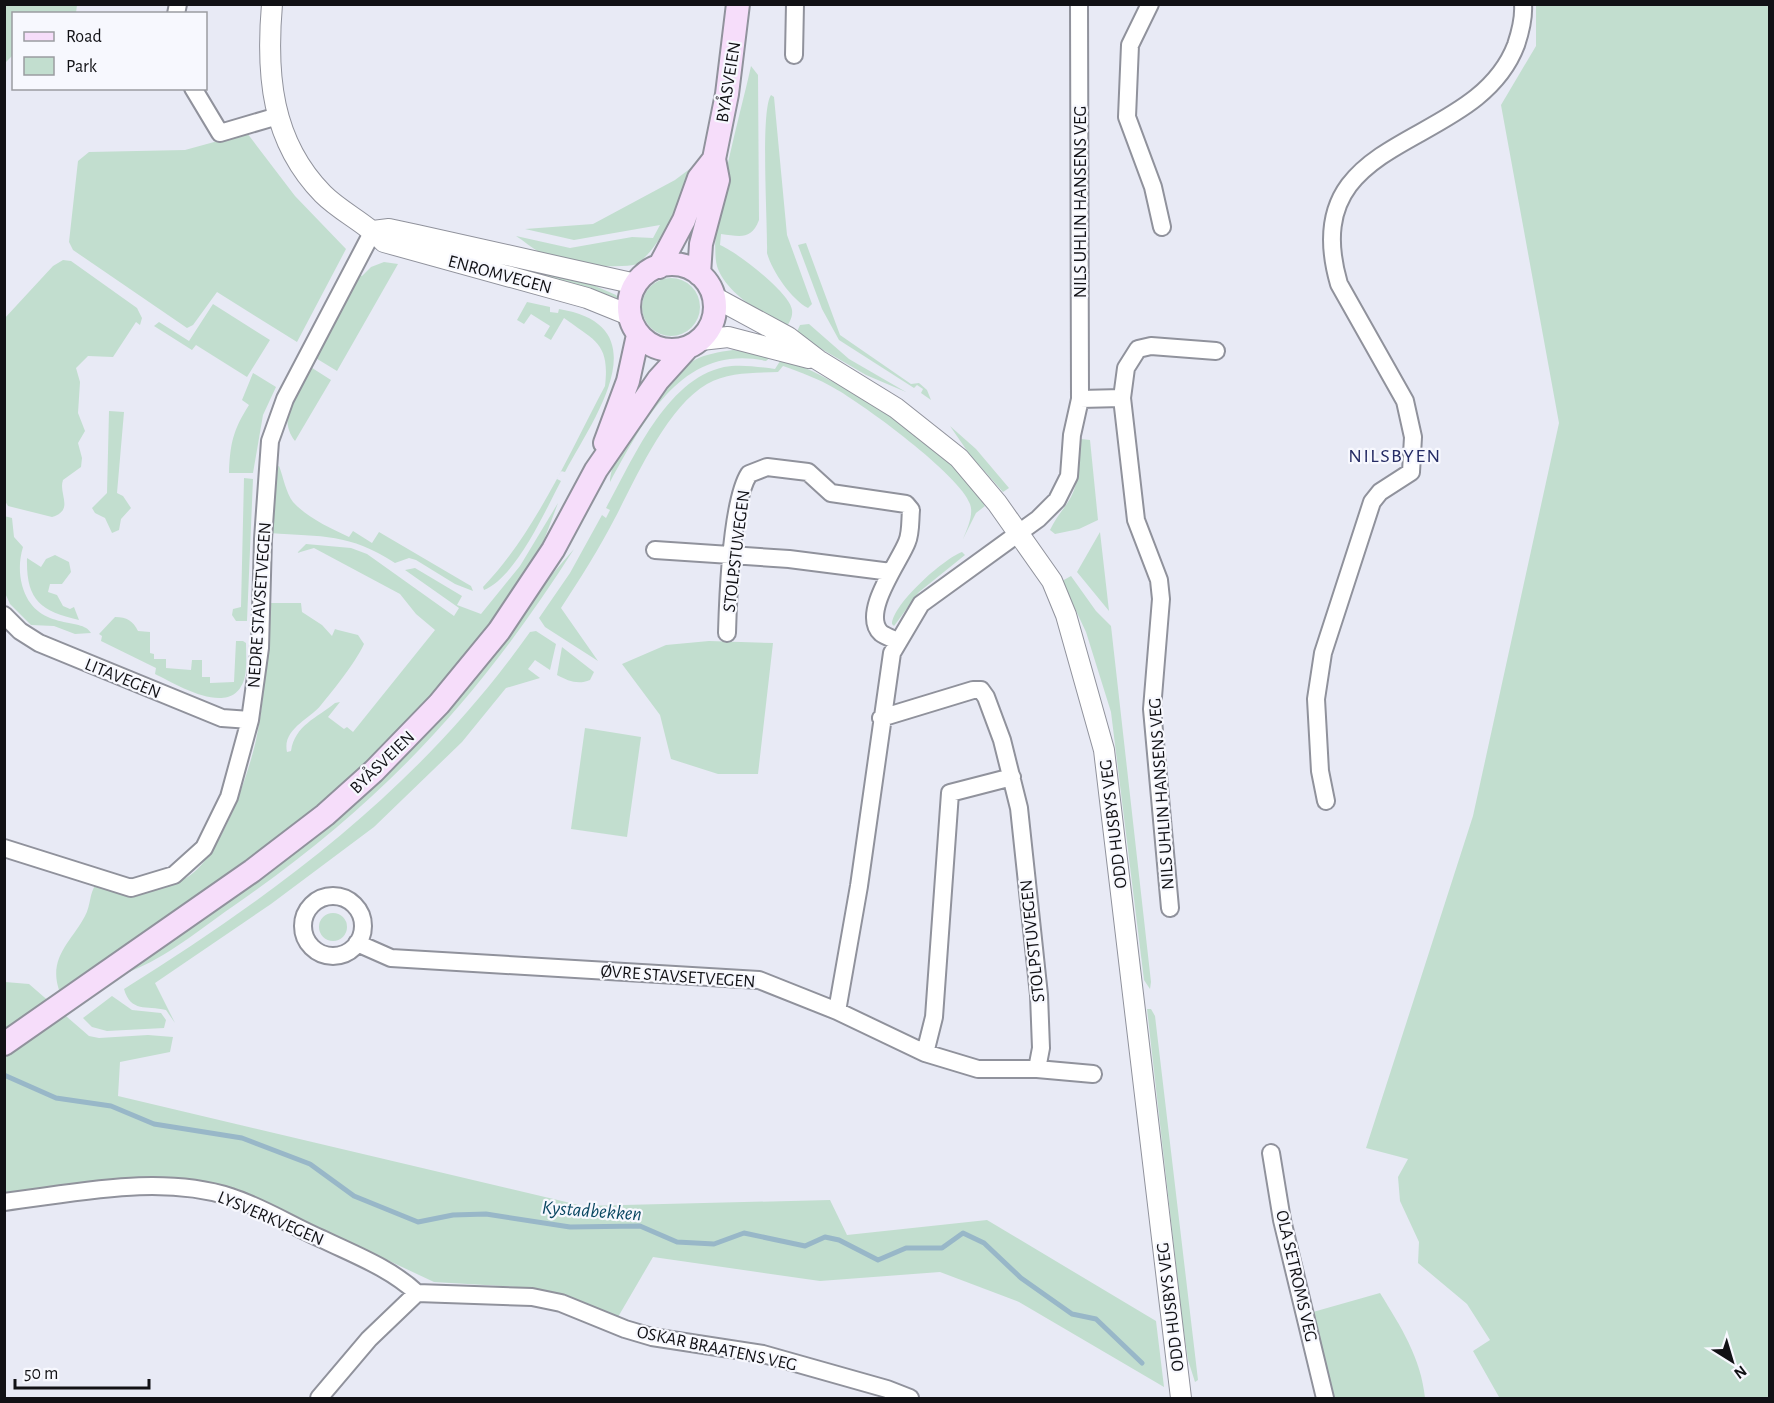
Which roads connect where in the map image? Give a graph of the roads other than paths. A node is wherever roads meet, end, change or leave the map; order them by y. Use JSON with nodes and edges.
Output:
{"nodes":[{"id":1,"x":272,"y":4,"type":"edge"},
{"id":2,"x":738,"y":4,"type":"edge"},
{"id":3,"x":795,"y":4,"type":"edge"},
{"id":4,"x":1079,"y":4,"type":"edge"},
{"id":5,"x":1150,"y":4,"type":"edge"},
{"id":6,"x":1523,"y":4,"type":"edge"},
{"id":7,"x":794,"y":55,"type":"dead end"},
{"id":8,"x":194,"y":90,"type":"edge"},
{"id":9,"x":278,"y":116,"type":"junction"},
{"id":10,"x":714,"y":159,"type":"junction"},
{"id":11,"x":1162,"y":226,"type":"dead end"},
{"id":12,"x":373,"y":231,"type":"junction"},
{"id":13,"x":659,"y":267,"type":"junction"},
{"id":14,"x":699,"y":274,"type":"junction"},
{"id":15,"x":636,"y":284,"type":"junction"},
{"id":16,"x":714,"y":297,"type":"junction"},
{"id":17,"x":634,"y":325,"type":"junction"},
{"id":18,"x":694,"y":344,"type":"junction"},
{"id":19,"x":1216,"y":351,"type":"dead end"},
{"id":20,"x":818,"y":360,"type":"junction"},
{"id":21,"x":1122,"y":398,"type":"junction"},
{"id":22,"x":1080,"y":399,"type":"junction"},
{"id":23,"x":596,"y":470,"type":"junction"},
{"id":24,"x":1019,"y":533,"type":"junction"},
{"id":25,"x":655,"y":550,"type":"dead end"},
{"id":26,"x":732,"y":555,"type":"junction"},
{"id":27,"x":891,"y":572,"type":"junction"},
{"id":28,"x":4,"y":615,"type":"edge"},
{"id":29,"x":727,"y":633,"type":"dead end"},
{"id":30,"x":897,"y":641,"type":"junction"},
{"id":31,"x":881,"y":718,"type":"junction"},
{"id":32,"x":250,"y":720,"type":"junction"},
{"id":33,"x":1012,"y":777,"type":"junction"},
{"id":34,"x":1326,"y":801,"type":"dead end"},
{"id":35,"x":4,"y":848,"type":"edge"},
{"id":36,"x":1170,"y":908,"type":"dead end"},
{"id":37,"x":357,"y":943,"type":"dead end"},
{"id":38,"x":837,"y":1011,"type":"junction"},
{"id":39,"x":4,"y":1044,"type":"edge"},
{"id":40,"x":925,"y":1053,"type":"junction"},
{"id":41,"x":1037,"y":1069,"type":"junction"},
{"id":42,"x":1093,"y":1074,"type":"dead end"},
{"id":43,"x":1271,"y":1153,"type":"dead end"},
{"id":44,"x":4,"y":1202,"type":"edge"},
{"id":45,"x":417,"y":1293,"type":"junction"},
{"id":46,"x":319,"y":1398,"type":"edge"},
{"id":47,"x":910,"y":1398,"type":"edge"},
{"id":48,"x":1181,"y":1398,"type":"edge"},
{"id":49,"x":1325,"y":1398,"type":"edge"}],
"edges":[{"from":1,"to":9,"type":"street","name":"ENROMVEGEN"},
{"from":2,"to":10,"type":"main road","name":"BYÅSVEIEN"},
{"from":3,"to":7,"type":"street"},
{"from":4,"to":22,"type":"street","name":"NILS UHLIN HANSENS VEG"},
{"from":5,"to":11,"type":"street"},
{"from":6,"to":34,"type":"street"},
{"from":8,"to":9,"type":"street"},
{"from":9,"to":12,"type":"street","name":"ENROMVEGEN"},
{"from":10,"to":13,"type":"main road","name":"BYÅSVEIEN"},
{"from":10,"to":14,"type":"main road","name":"BYÅSVEIEN"},
{"from":12,"to":15,"type":"street","name":"ENROMVEGEN"},
{"from":12,"to":17,"type":"street","name":"ENROMVEGEN"},
{"from":12,"to":32,"type":"street","name":"NEDRE STAVSETVEGEN"},
{"from":13,"to":14,"type":"main road"},
{"from":13,"to":15,"type":"main road"},
{"from":14,"to":16,"type":"main road"},
{"from":15,"to":17,"type":"main road"},
{"from":16,"to":18,"type":"main road"},
{"from":16,"to":20,"type":"street","name":"ODD HUSBYS VEG"},
{"from":17,"to":18,"type":"main road"},
{"from":17,"to":23,"type":"main road","name":"BYÅSVEIEN"},
{"from":18,"to":20,"type":"street","name":"ODD HUSBYS VEG"},
{"from":18,"to":23,"type":"main road","name":"BYÅSVEIEN"},
{"from":19,"to":21,"type":"street","name":"NILS UHLIN HANSENS VEG"},
{"from":20,"to":24,"type":"street","name":"ODD HUSBYS VEG"},
{"from":21,"to":22,"type":"street"},
{"from":21,"to":36,"type":"street","name":"NILS UHLIN HANSENS VEG"},
{"from":22,"to":24,"type":"street","name":"NILS UHLIN HANSENS VEG"},
{"from":23,"to":39,"type":"main road","name":"BYÅSVEIEN"},
{"from":24,"to":30,"type":"street"},
{"from":24,"to":48,"type":"street","name":"ODD HUSBYS VEG"},
{"from":25,"to":26,"type":"street"},
{"from":26,"to":27,"type":"street"},
{"from":26,"to":27,"type":"street","name":"STOLPSTUVEGEN"},
{"from":26,"to":29,"type":"street","name":"STOLPSTUVEGEN"},
{"from":27,"to":30,"type":"street","name":"STOLPSTUVEGEN"},
{"from":28,"to":32,"type":"street","name":"LITAVEGEN"},
{"from":30,"to":31,"type":"street"},
{"from":31,"to":33,"type":"street","name":"STOLPSTUVEGEN"},
{"from":31,"to":38,"type":"street"},
{"from":32,"to":35,"type":"street","name":"NEDRE STAVSETVEGEN"},
{"from":33,"to":40,"type":"street"},
{"from":33,"to":41,"type":"street","name":"STOLPSTUVEGEN"},
{"from":37,"to":38,"type":"street","name":"ØVRE STAVSETVEGEN"},
{"from":38,"to":40,"type":"street","name":"ØVRE STAVSETVEGEN"},
{"from":40,"to":41,"type":"street","name":"ØVRE STAVSETVEGEN"},
{"from":41,"to":42,"type":"street","name":"ØVRE STAVSETVEGEN"},
{"from":43,"to":49,"type":"street","name":"OLA SETROMS VEG"},
{"from":44,"to":45,"type":"street","name":"LYSVERKVEGEN"},
{"from":45,"to":46,"type":"street"},
{"from":45,"to":47,"type":"street","name":"OSKAR BRAATENS VEG"}]}
